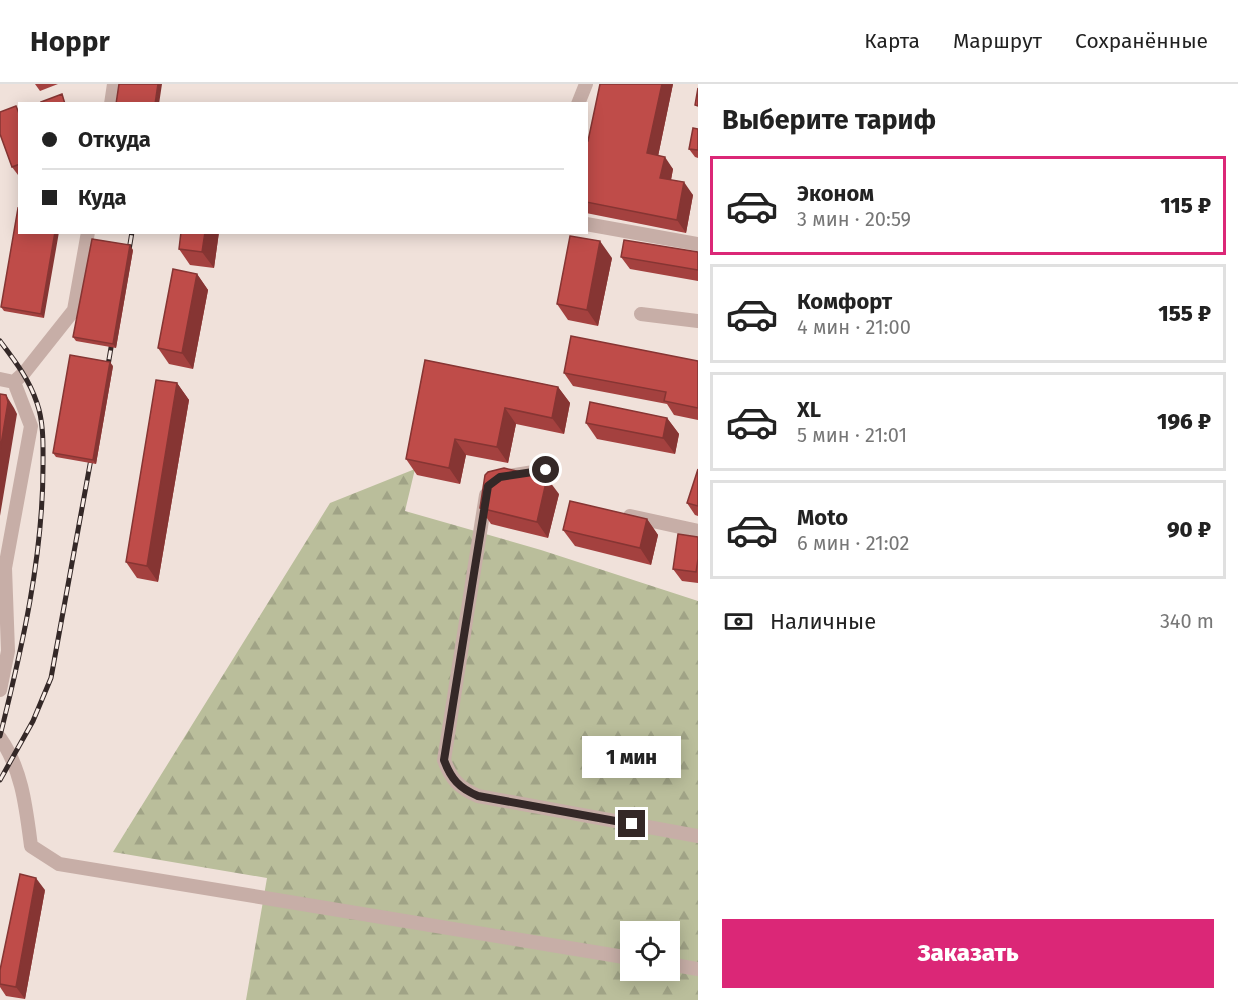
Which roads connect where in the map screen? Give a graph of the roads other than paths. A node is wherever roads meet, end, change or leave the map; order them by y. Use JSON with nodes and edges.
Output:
{"nodes":[{"id":1,"x":114,"y":84,"type":"edge"},
{"id":2,"x":586,"y":84,"type":"edge"},
{"id":3,"x":111,"y":102,"type":"edge"},
{"id":4,"x":579,"y":102,"type":"edge"},
{"id":5,"x":588,"y":224,"type":"edge"},
{"id":6,"x":88,"y":234,"type":"edge"},
{"id":7,"x":698,"y":244,"type":"edge"},
{"id":8,"x":641,"y":314,"type":"dead end"},
{"id":9,"x":698,"y":321,"type":"edge"},
{"id":10,"x":0,"y":379,"type":"edge"},
{"id":11,"x":14,"y":382,"type":"junction"},
{"id":12,"x":546,"y":470,"type":"dead end"},
{"id":13,"x":616,"y":513,"type":"edge"},
{"id":14,"x":698,"y":531,"type":"edge"},
{"id":15,"x":0,"y":690,"type":"edge"},
{"id":16,"x":0,"y":738,"type":"edge"},
{"id":17,"x":698,"y":836,"type":"edge"},
{"id":18,"x":620,"y":956,"type":"edge"},
{"id":19,"x":680,"y":966,"type":"edge"},
{"id":20,"x":698,"y":969,"type":"edge"}],
"edges":[{"from":1,"to":3,"type":"street"},
{"from":2,"to":4,"type":"street"},
{"from":5,"to":7,"type":"street"},
{"from":6,"to":11,"type":"street"},
{"from":8,"to":9,"type":"street"},
{"from":10,"to":11,"type":"street"},
{"from":11,"to":15,"type":"street"},
{"from":12,"to":17,"type":"street"},
{"from":13,"to":14,"type":"street"},
{"from":16,"to":18,"type":"street"},
{"from":19,"to":20,"type":"street"}]}
